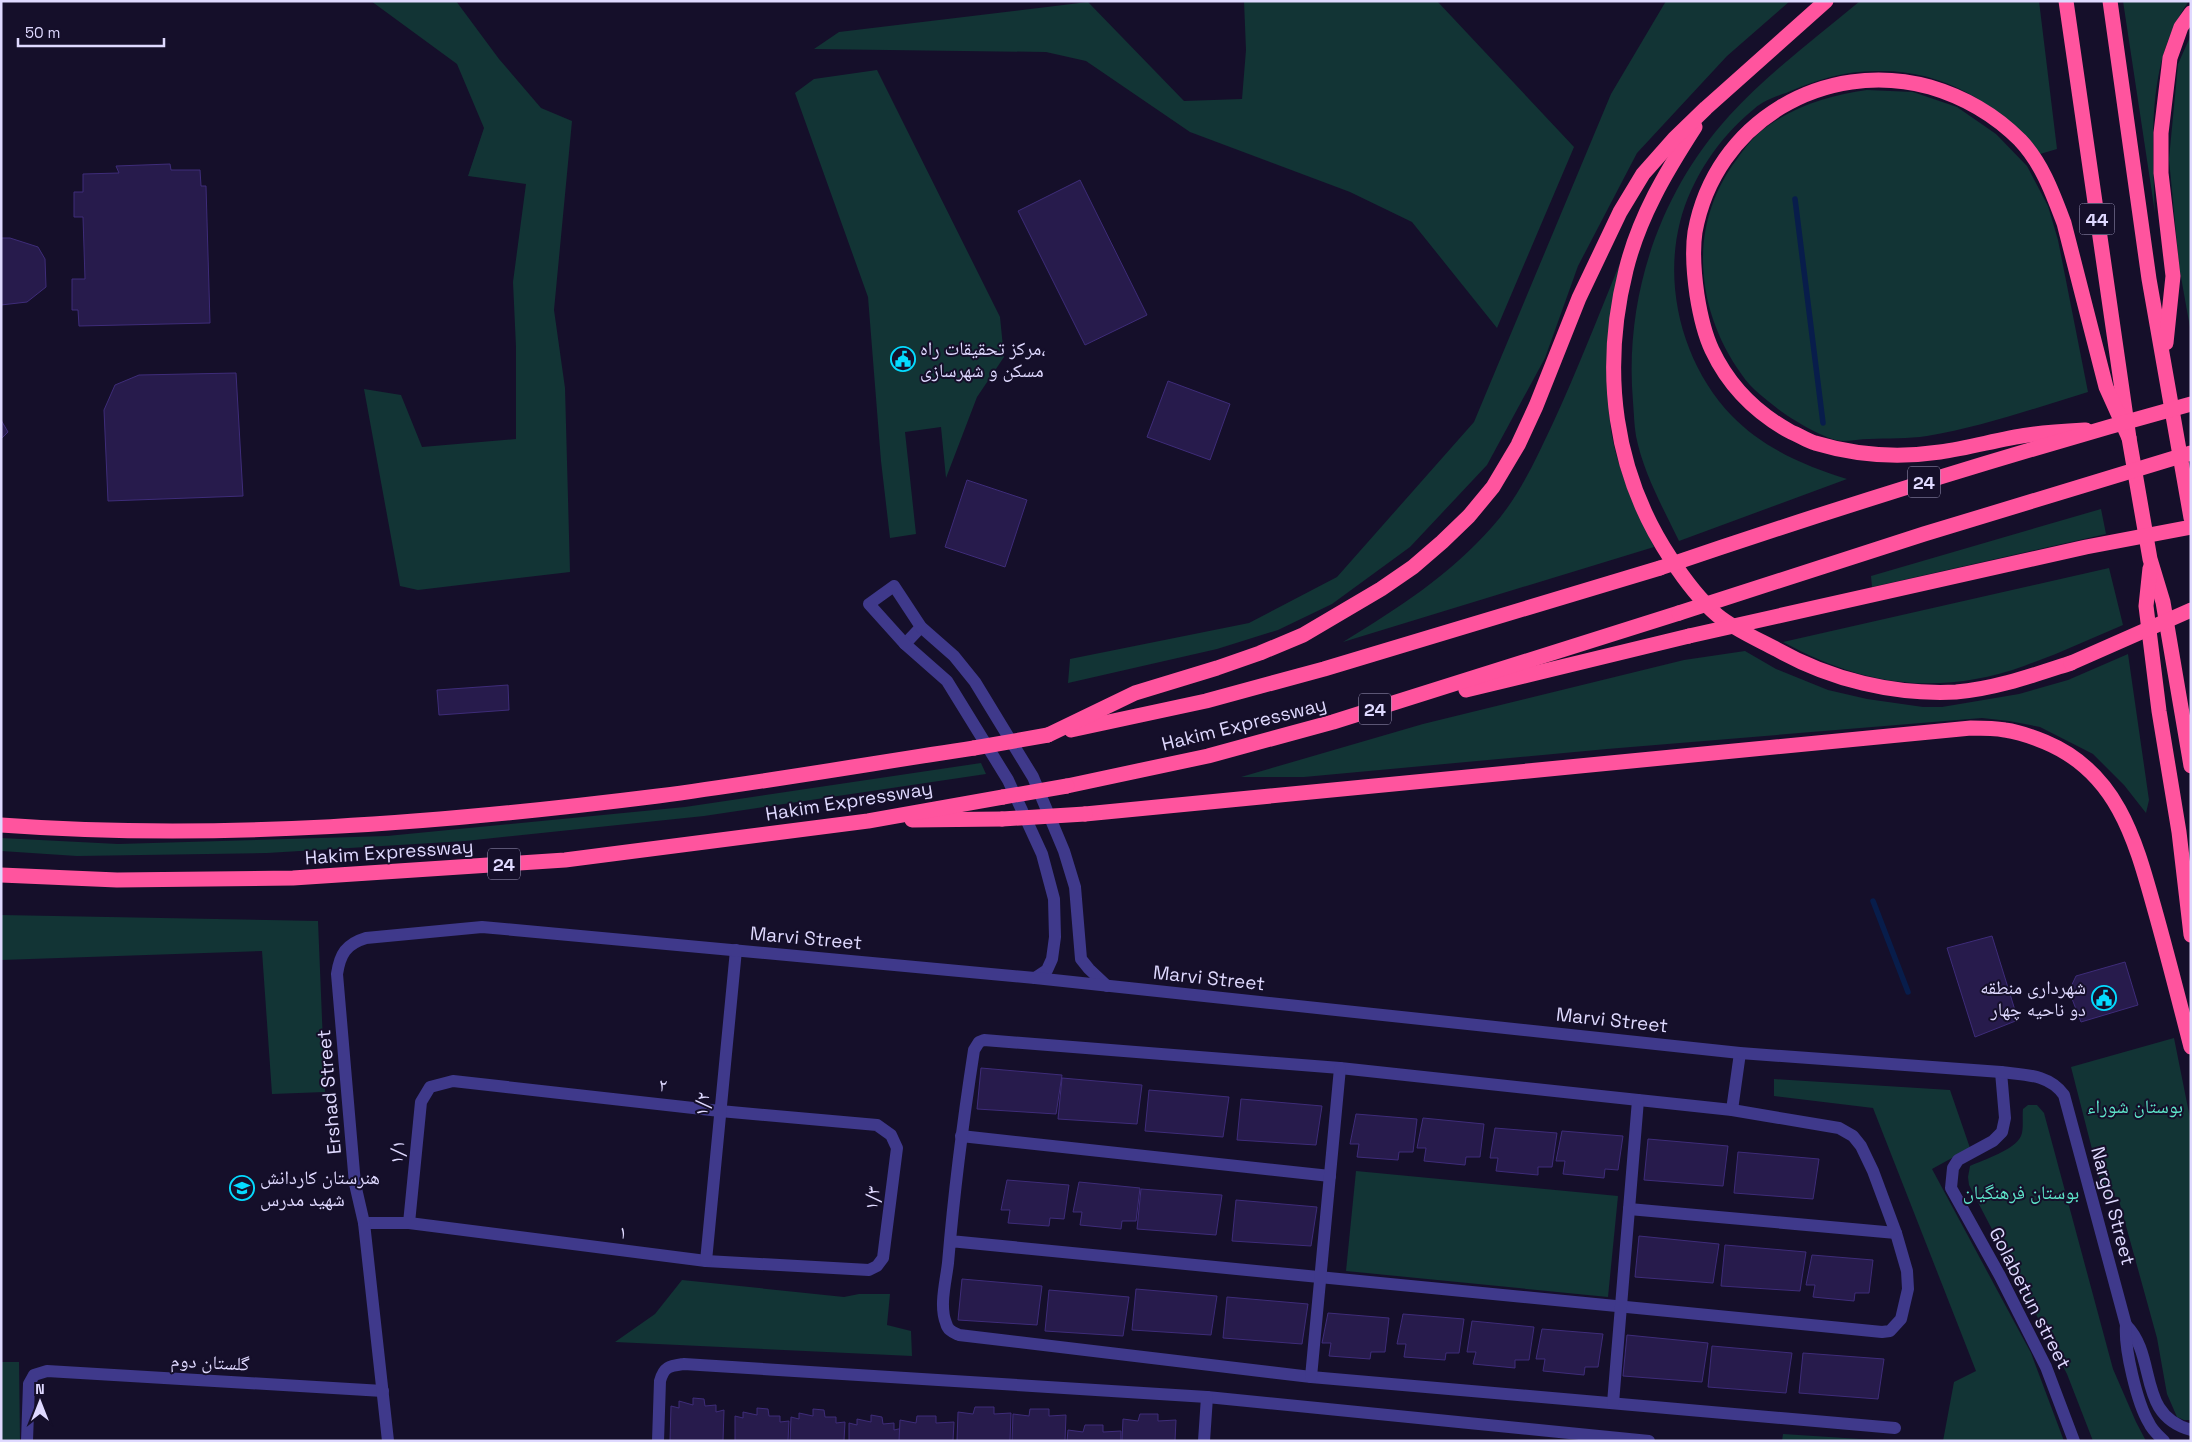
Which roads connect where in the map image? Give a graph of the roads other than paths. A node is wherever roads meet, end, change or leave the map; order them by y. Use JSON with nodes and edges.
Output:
{"nodes":[{"id":1,"x":1826,"y":1,"type":"edge"},
{"id":2,"x":2066,"y":1,"type":"edge"},
{"id":3,"x":2110,"y":1,"type":"edge"},
{"id":4,"x":2191,"y":13,"type":"edge"},
{"id":5,"x":1706,"y":108,"type":"junction"},
{"id":6,"x":2164,"y":362,"type":"junction"},
{"id":7,"x":2191,"y":404,"type":"edge"},
{"id":8,"x":2098,"y":430,"type":"junction"},
{"id":9,"x":2129,"y":438,"type":"junction"},
{"id":10,"x":2191,"y":453,"type":"edge"},
{"id":11,"x":2191,"y":518,"type":"edge"},
{"id":12,"x":2191,"y":527,"type":"edge"},
{"id":13,"x":2150,"y":559,"type":"junction"},
{"id":14,"x":2191,"y":610,"type":"edge"},
{"id":15,"x":921,"y":627,"type":"junction"},
{"id":16,"x":904,"y":644,"type":"junction"},
{"id":17,"x":1333,"y":722,"type":"junction"},
{"id":18,"x":1048,"y":735,"type":"junction"},
{"id":19,"x":2191,"y":766,"type":"edge"},
{"id":20,"x":868,"y":821,"type":"junction"},
{"id":21,"x":1,"y":824,"type":"edge"},
{"id":22,"x":1,"y":875,"type":"edge"},
{"id":23,"x":2191,"y":935,"type":"edge"},
{"id":24,"x":345,"y":948,"type":"joint"},
{"id":25,"x":736,"y":950,"type":"junction"},
{"id":26,"x":1035,"y":978,"type":"junction"},
{"id":27,"x":1107,"y":986,"type":"junction"},
{"id":28,"x":2191,"y":1047,"type":"edge"},
{"id":29,"x":1740,"y":1053,"type":"junction"},
{"id":30,"x":1340,"y":1068,"type":"junction"},
{"id":31,"x":2001,"y":1072,"type":"junction"},
{"id":32,"x":430,"y":1087,"type":"joint"},
{"id":33,"x":2064,"y":1095,"type":"joint"},
{"id":34,"x":1638,"y":1100,"type":"junction"},
{"id":35,"x":1732,"y":1110,"type":"junction"},
{"id":36,"x":720,"y":1111,"type":"junction"},
{"id":37,"x":891,"y":1135,"type":"joint"},
{"id":38,"x":961,"y":1136,"type":"junction"},
{"id":39,"x":1330,"y":1176,"type":"junction"},
{"id":40,"x":1629,"y":1209,"type":"junction"},
{"id":41,"x":364,"y":1224,"type":"junction"},
{"id":42,"x":409,"y":1224,"type":"junction"},
{"id":43,"x":1896,"y":1233,"type":"junction"},
{"id":44,"x":950,"y":1241,"type":"junction"},
{"id":45,"x":706,"y":1261,"type":"junction"},
{"id":46,"x":877,"y":1266,"type":"joint"},
{"id":47,"x":1321,"y":1278,"type":"junction"},
{"id":48,"x":1621,"y":1307,"type":"junction"},
{"id":49,"x":2126,"y":1325,"type":"junction"},
{"id":50,"x":1312,"y":1378,"type":"junction"},
{"id":51,"x":383,"y":1391,"type":"junction"},
{"id":52,"x":1207,"y":1397,"type":"junction"},
{"id":53,"x":1614,"y":1403,"type":"junction"},
{"id":54,"x":1895,"y":1428,"type":"dead end"},
{"id":55,"x":2191,"y":1430,"type":"edge"},
{"id":56,"x":27,"y":1441,"type":"edge"},
{"id":57,"x":388,"y":1441,"type":"edge"},
{"id":58,"x":658,"y":1441,"type":"edge"},
{"id":59,"x":1204,"y":1441,"type":"edge"},
{"id":60,"x":1649,"y":1441,"type":"edge"},
{"id":61,"x":2074,"y":1441,"type":"edge"},
{"id":62,"x":2164,"y":1441,"type":"edge"}],
"edges":[{"from":1,"to":5,"type":"highway"},
{"from":2,"to":9,"type":"highway","number":"44"},
{"from":3,"to":6,"type":"highway","number":"44"},
{"from":4,"to":6,"type":"highway"},
{"from":5,"to":14,"type":"highway","bridge":true},
{"from":5,"to":18,"type":"highway"},
{"from":6,"to":11,"type":"highway","number":"44"},
{"from":7,"to":8,"type":"highway","number":"24","bridge":true},
{"from":8,"to":9,"type":"highway"},
{"from":8,"to":18,"type":"highway","name":"Hakim Expressway","number":"24","bridge":true},
{"from":9,"to":13,"type":"highway","number":"44"},
{"from":10,"to":17,"type":"highway","name":"Hakim Expressway","number":"24","bridge":true},
{"from":12,"to":17,"type":"highway","bridge":true},
{"from":13,"to":19,"type":"highway","number":"44"},
{"from":13,"to":23,"type":"highway"},
{"from":15,"to":16,"type":"street"},
{"from":15,"to":16,"type":"street"},
{"from":15,"to":27,"type":"street"},
{"from":16,"to":26,"type":"street"},
{"from":17,"to":20,"type":"highway","name":"Hakim Expressway","number":"24","bridge":true},
{"from":18,"to":21,"type":"highway","name":"Hakim Expressway","number":"24","bridge":true},
{"from":20,"to":22,"type":"highway","name":"Hakim Expressway","number":"24"},
{"from":20,"to":28,"type":"highway","bridge":true},
{"from":24,"to":25,"type":"street","name":"Marvi Street"},
{"from":24,"to":41,"type":"street","name":"Ershad Street"},
{"from":25,"to":26,"type":"street","name":"Marvi Street"},
{"from":25,"to":36,"type":"street","name":"۱/۲"},
{"from":26,"to":27,"type":"street","name":"Marvi Street"},
{"from":27,"to":29,"type":"street","name":"Marvi Street"},
{"from":29,"to":31,"type":"street","name":"Marvi Street"},
{"from":29,"to":35,"type":"street"},
{"from":30,"to":34,"type":"street"},
{"from":30,"to":38,"type":"street"},
{"from":30,"to":39,"type":"street"},
{"from":31,"to":33,"type":"street","name":"Marvi Street"},
{"from":31,"to":61,"type":"street","name":"Golabetun street"},
{"from":32,"to":36,"type":"street","name":"۲"},
{"from":32,"to":42,"type":"street","name":"۱/۱"},
{"from":33,"to":49,"type":"street","name":"Nargol Street"},
{"from":34,"to":35,"type":"street"},
{"from":34,"to":40,"type":"street"},
{"from":35,"to":43,"type":"street"},
{"from":36,"to":37,"type":"street","name":"۲"},
{"from":36,"to":45,"type":"street","name":"۱/۲"},
{"from":37,"to":46,"type":"street","name":"۱/۳"},
{"from":38,"to":39,"type":"street"},
{"from":38,"to":44,"type":"street"},
{"from":39,"to":47,"type":"street"},
{"from":40,"to":43,"type":"street"},
{"from":40,"to":48,"type":"street"},
{"from":41,"to":42,"type":"street","name":"۱"},
{"from":41,"to":51,"type":"street","name":"Ershad Street"},
{"from":42,"to":45,"type":"street","name":"۱"},
{"from":43,"to":48,"type":"street"},
{"from":44,"to":47,"type":"street"},
{"from":44,"to":50,"type":"street"},
{"from":45,"to":46,"type":"street","name":"۱"},
{"from":47,"to":48,"type":"street"},
{"from":47,"to":50,"type":"street"},
{"from":48,"to":53,"type":"street"},
{"from":49,"to":55,"type":"street","name":"Nargol Street"},
{"from":49,"to":62,"type":"street","name":"Nargol Street"},
{"from":50,"to":53,"type":"street"},
{"from":51,"to":56,"type":"street","name":"گلستان دوم"},
{"from":51,"to":57,"type":"street","name":"Ershad Street"},
{"from":52,"to":58,"type":"street"},
{"from":52,"to":59,"type":"street"},
{"from":52,"to":60,"type":"street"},
{"from":53,"to":54,"type":"street"}]}
